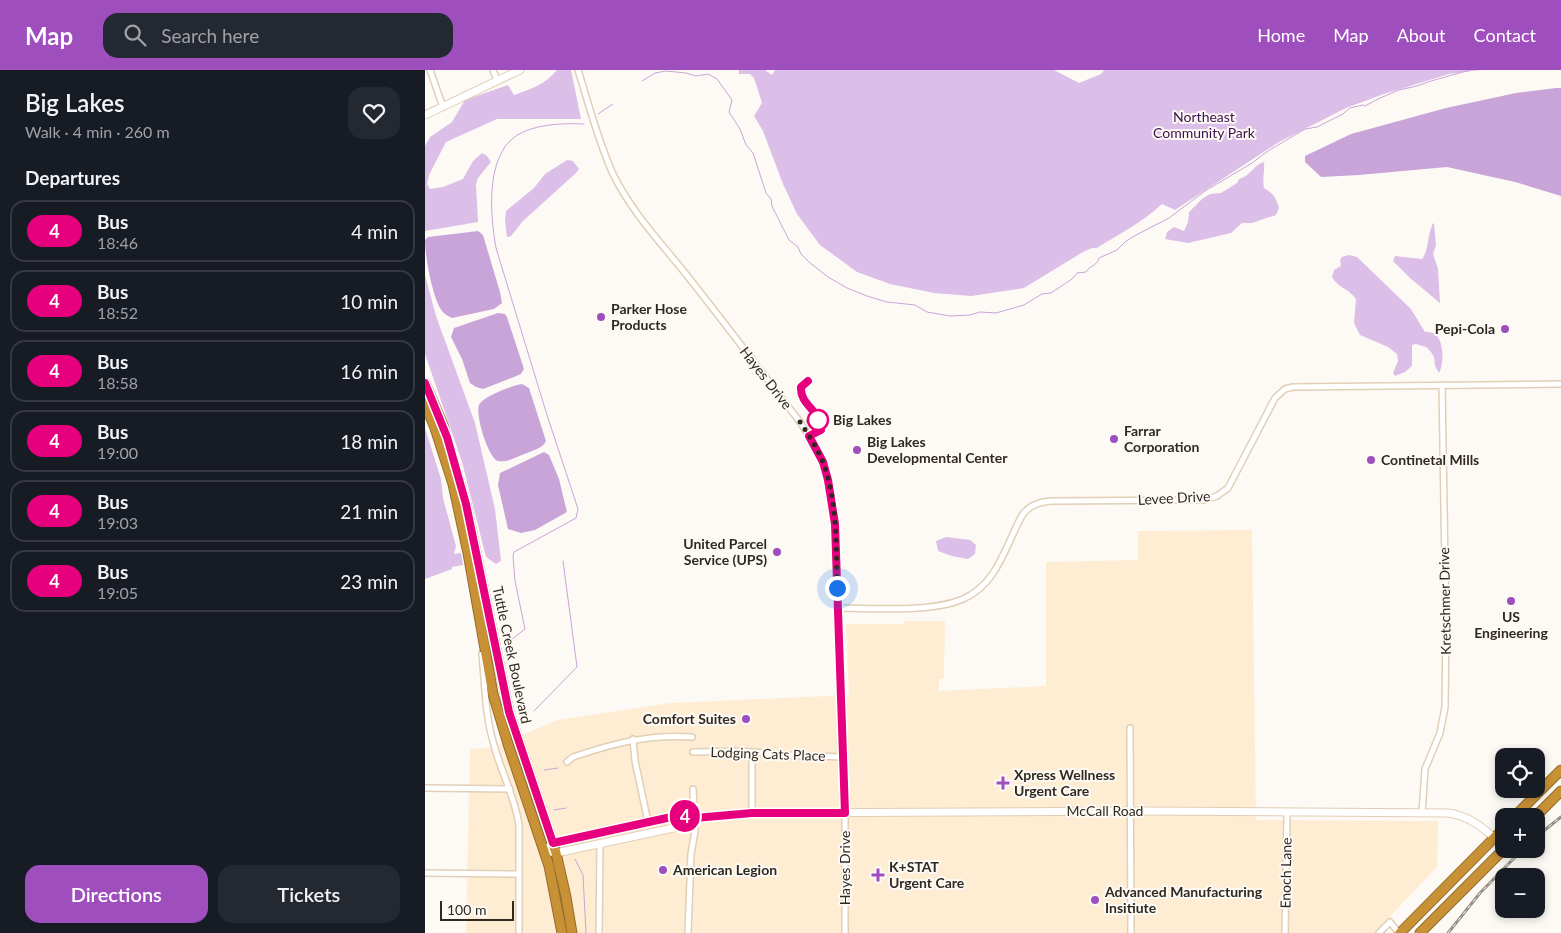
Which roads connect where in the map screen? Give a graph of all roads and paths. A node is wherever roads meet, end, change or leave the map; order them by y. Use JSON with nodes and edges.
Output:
{"nodes":[{"id":1,"x":430,"y":70,"type":"edge"},
{"id":2,"x":493,"y":70,"type":"edge"},
{"id":3,"x":520,"y":70,"type":"edge"},
{"id":4,"x":578,"y":70,"type":"edge"},
{"id":5,"x":497,"y":80,"type":"junction"},
{"id":6,"x":443,"y":107,"type":"junction"},
{"id":7,"x":425,"y":115,"type":"edge"},
{"id":8,"x":425,"y":383,"type":"edge"},
{"id":9,"x":1561,"y":384,"type":"edge"},
{"id":10,"x":1442,"y":385,"type":"junction"},
{"id":11,"x":425,"y":404,"type":"edge"},
{"id":12,"x":837,"y":608,"type":"junction"},
{"id":13,"x":481,"y":628,"type":"junction"},
{"id":14,"x":497,"y":653,"type":"junction"},
{"id":15,"x":493,"y":694,"type":"junction"},
{"id":16,"x":487,"y":704,"type":"junction"},
{"id":17,"x":1130,"y":728,"type":"dead end"},
{"id":18,"x":692,"y":738,"type":"dead end"},
{"id":19,"x":633,"y":739,"type":"junction"},
{"id":20,"x":693,"y":752,"type":"dead end"},
{"id":21,"x":752,"y":753,"type":"junction"},
{"id":22,"x":844,"y":757,"type":"junction"},
{"id":23,"x":567,"y":762,"type":"dead end"},
{"id":24,"x":1561,"y":770,"type":"edge"},
{"id":25,"x":425,"y":788,"type":"edge"},
{"id":26,"x":510,"y":789,"type":"junction"},
{"id":27,"x":693,"y":789,"type":"dead end"},
{"id":28,"x":1561,"y":791,"type":"edge"},
{"id":29,"x":1523,"y":808,"type":"edge"},
{"id":30,"x":1544,"y":808,"type":"edge"},
{"id":31,"x":1130,"y":811,"type":"junction"},
{"id":32,"x":752,"y":813,"type":"junction"},
{"id":33,"x":845,"y":813,"type":"junction"},
{"id":34,"x":1287,"y":813,"type":"junction"},
{"id":35,"x":1422,"y":813,"type":"junction"},
{"id":36,"x":695,"y":818,"type":"junction"},
{"id":37,"x":649,"y":822,"type":"junction"},
{"id":38,"x":627,"y":827,"type":"junction"},
{"id":39,"x":625,"y":837,"type":"junction"},
{"id":40,"x":1494,"y":838,"type":"joint"},
{"id":41,"x":553,"y":843,"type":"junction"},
{"id":42,"x":600,"y":843,"type":"junction"},
{"id":43,"x":544,"y":849,"type":"junction"},
{"id":44,"x":556,"y":853,"type":"junction"},
{"id":45,"x":1495,"y":856,"type":"edge"},
{"id":46,"x":425,"y":873,"type":"edge"},
{"id":47,"x":519,"y":874,"type":"junction"},
{"id":48,"x":519,"y":933,"type":"edge"},
{"id":49,"x":562,"y":933,"type":"edge"},
{"id":50,"x":571,"y":933,"type":"edge"},
{"id":51,"x":599,"y":933,"type":"edge"},
{"id":52,"x":688,"y":933,"type":"edge"},
{"id":53,"x":845,"y":933,"type":"edge"},
{"id":54,"x":1131,"y":933,"type":"edge"},
{"id":55,"x":1285,"y":933,"type":"edge"},
{"id":56,"x":1379,"y":933,"type":"edge"},
{"id":57,"x":1400,"y":933,"type":"edge"},
{"id":58,"x":1420,"y":933,"type":"edge"}],
"edges":[{"from":1,"to":6,"type":"street"},
{"from":2,"to":5,"type":"street"},
{"from":3,"to":5,"type":"main road"},
{"from":4,"to":12,"type":"street","name":"Hayes Drive"},
{"from":5,"to":6,"type":"main road"},
{"from":6,"to":7,"type":"main road"},
{"from":8,"to":14,"type":"highway","name":"Tuttle Creek Boulevard"},
{"from":9,"to":10,"type":"street","name":"Levee Drive"},
{"from":10,"to":12,"type":"street","name":"Levee Drive"},
{"from":10,"to":35,"type":"street","name":"Kretschmer Drive"},
{"from":11,"to":13,"type":"highway","name":"Tuttle Creek Boulevard"},
{"from":12,"to":22,"type":"street","name":"Hayes Drive"},
{"from":13,"to":15,"type":"highway","name":"Tuttle Creek Boulevard"},
{"from":13,"to":16,"type":"street"},
{"from":14,"to":15,"type":"highway"},
{"from":14,"to":41,"type":"highway","name":"Tuttle Creek Boulevard"},
{"from":15,"to":16,"type":"highway"},
{"from":15,"to":43,"type":"highway","name":"Tuttle Creek Boulevard"},
{"from":16,"to":26,"type":"street"},
{"from":17,"to":31,"type":"street"},
{"from":18,"to":19,"type":"street"},
{"from":19,"to":23,"type":"street"},
{"from":19,"to":37,"type":"street"},
{"from":20,"to":21,"type":"street","name":"Lodging Cats Place"},
{"from":21,"to":22,"type":"street","name":"Lodging Cats Place"},
{"from":21,"to":32,"type":"street"},
{"from":22,"to":33,"type":"street","name":"Hayes Drive"},
{"from":24,"to":29,"type":"highway"},
{"from":25,"to":26,"type":"street"},
{"from":26,"to":47,"type":"street"},
{"from":27,"to":36,"type":"street"},
{"from":28,"to":30,"type":"highway"},
{"from":31,"to":33,"type":"main road","name":"McCall Road"},
{"from":31,"to":34,"type":"main road","name":"McCall Road"},
{"from":31,"to":54,"type":"street"},
{"from":32,"to":33,"type":"main road","name":"McCall Road"},
{"from":32,"to":36,"type":"main road","name":"McCall Road"},
{"from":33,"to":53,"type":"street","name":"Hayes Drive"},
{"from":34,"to":35,"type":"main road","name":"McCall Road"},
{"from":34,"to":55,"type":"street","name":"Enoch Lane"},
{"from":35,"to":40,"type":"main road","name":"McCall Road"},
{"from":36,"to":37,"type":"main road","name":"McCall Road"},
{"from":36,"to":39,"type":"main road","name":"McCall Road"},
{"from":36,"to":52,"type":"street"},
{"from":37,"to":38,"type":"main road","name":"McCall Road"},
{"from":37,"to":39,"type":"main road"},
{"from":38,"to":41,"type":"main road","name":"McCall Road"},
{"from":38,"to":42,"type":"main road"},
{"from":39,"to":42,"type":"main road","name":"McCall Road"},
{"from":40,"to":57,"type":"highway"},
{"from":41,"to":43,"type":"main road","name":"McCall Road"},
{"from":41,"to":44,"type":"highway","name":"Tuttle Creek Boulevard"},
{"from":42,"to":44,"type":"main road","name":"McCall Road"},
{"from":42,"to":51,"type":"street"},
{"from":43,"to":44,"type":"main road"},
{"from":43,"to":49,"type":"highway","name":"Tuttle Creek Boulevard"},
{"from":44,"to":50,"type":"highway","name":"Tuttle Creek Boulevard"},
{"from":45,"to":58,"type":"highway"},
{"from":46,"to":47,"type":"street"},
{"from":47,"to":48,"type":"street"},
{"from":56,"to":57,"type":"street"}]}
